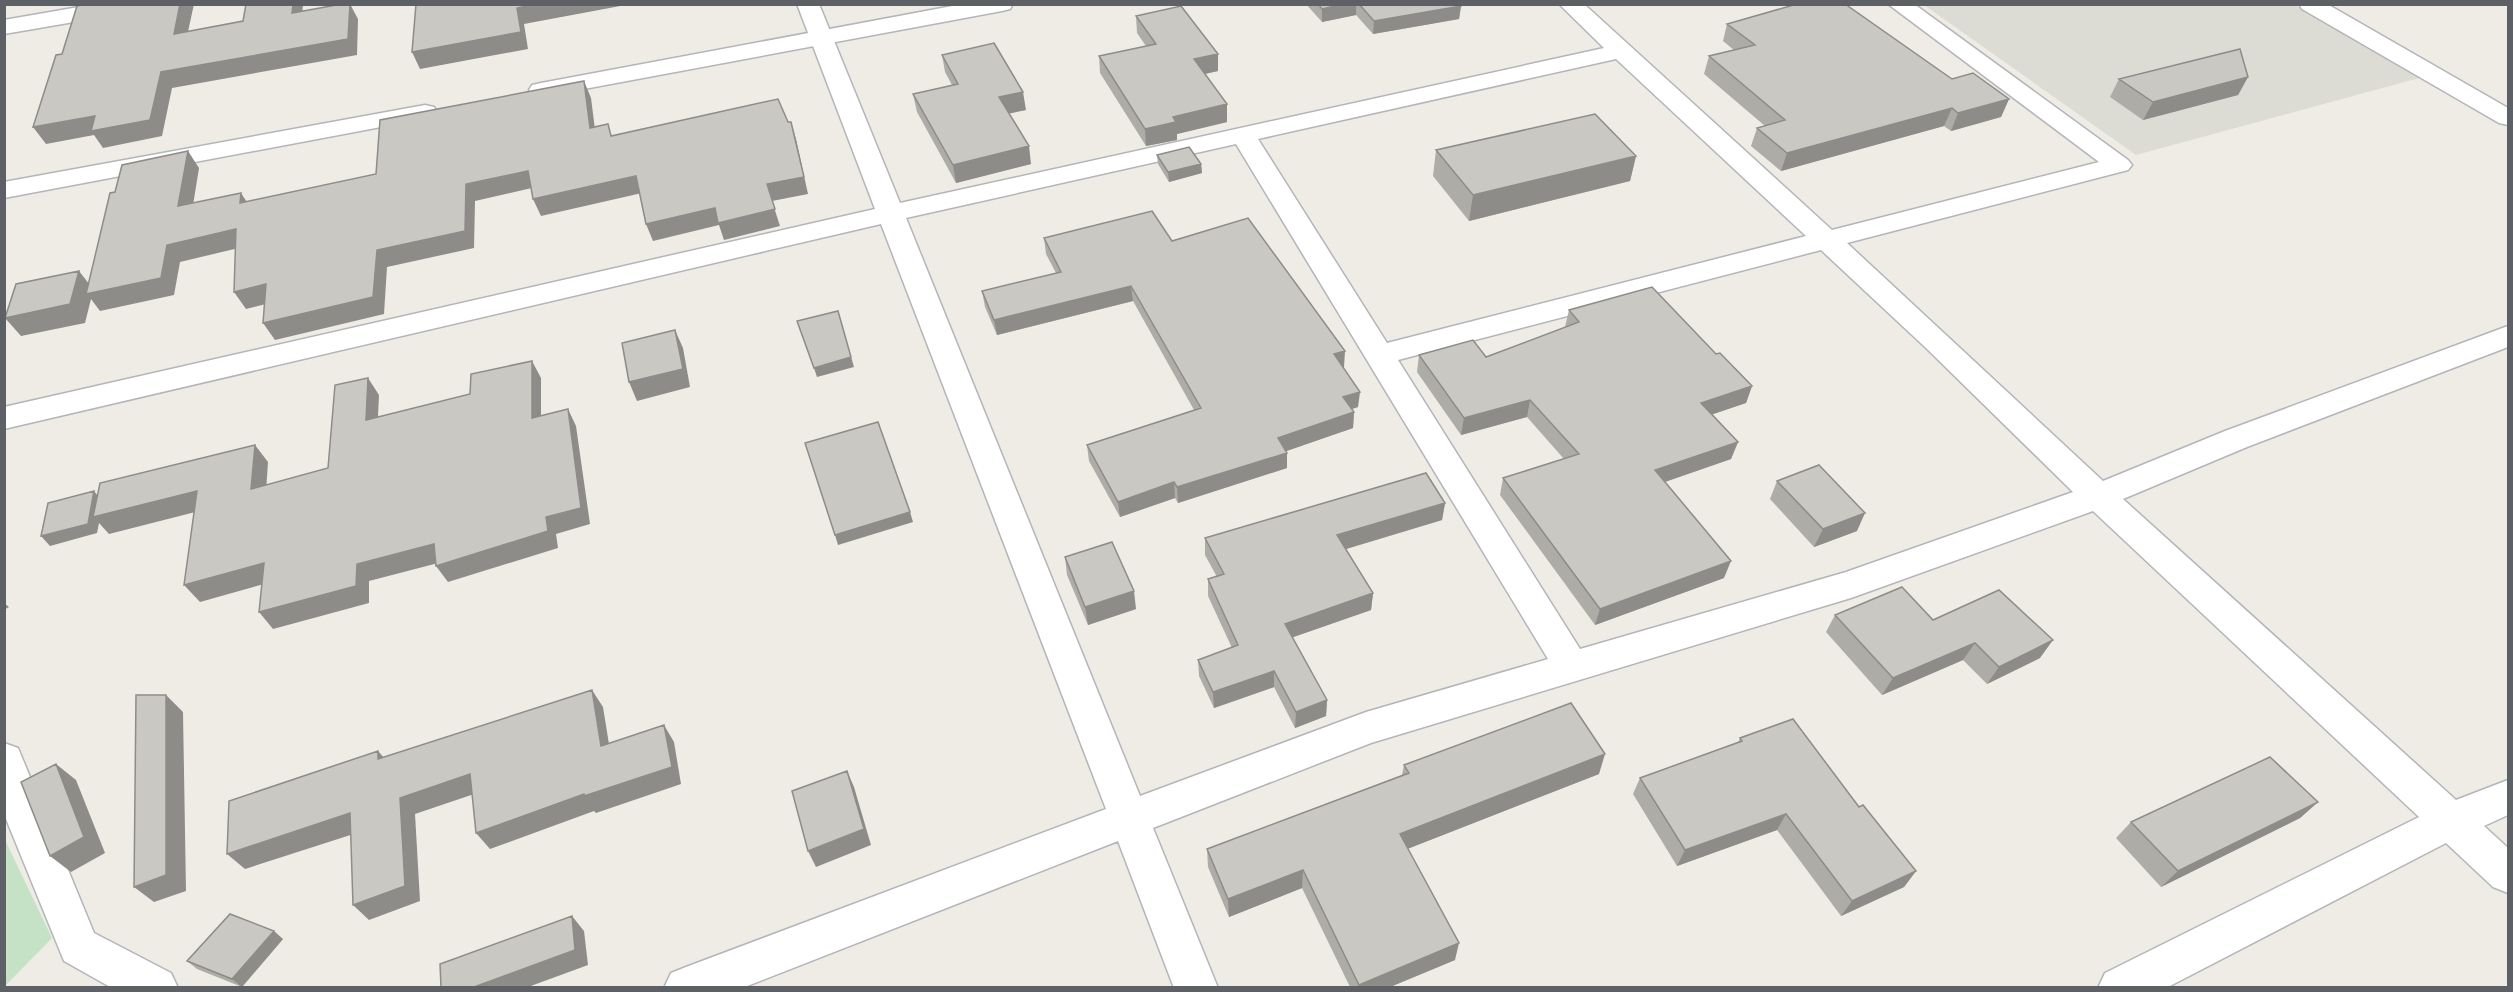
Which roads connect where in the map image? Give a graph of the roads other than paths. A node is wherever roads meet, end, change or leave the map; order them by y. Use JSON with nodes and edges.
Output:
{"nodes":[{"id":1,"x":138,"y":4,"type":"edge"},
{"id":2,"x":808,"y":4,"type":"edge"},
{"id":3,"x":1002,"y":4,"type":"edge"},
{"id":4,"x":1570,"y":4,"type":"edge"},
{"id":5,"x":1899,"y":4,"type":"edge"},
{"id":6,"x":2310,"y":4,"type":"edge"},
{"id":7,"x":4,"y":27,"type":"edge"},
{"id":8,"x":820,"y":38,"type":"junction"},
{"id":9,"x":1621,"y":51,"type":"junction"},
{"id":10,"x":517,"y":95,"type":"edge"},
{"id":11,"x":447,"y":108,"type":"edge"},
{"id":12,"x":2508,"y":118,"type":"edge"},
{"id":13,"x":1242,"y":135,"type":"junction"},
{"id":14,"x":4,"y":190,"type":"edge"},
{"id":15,"x":889,"y":214,"type":"junction"},
{"id":16,"x":1826,"y":240,"type":"junction"},
{"id":17,"x":2508,"y":336,"type":"edge"},
{"id":18,"x":1378,"y":355,"type":"junction"},
{"id":19,"x":4,"y":418,"type":"edge"},
{"id":20,"x":2098,"y":496,"type":"junction"},
{"id":21,"x":1572,"y":667,"type":"junction"},
{"id":22,"x":4,"y":760,"type":"edge"},
{"id":23,"x":2508,"y":797,"type":"edge"},
{"id":24,"x":1128,"y":817,"type":"junction"},
{"id":25,"x":2451,"y":821,"type":"junction"},
{"id":26,"x":2508,"y":874,"type":"edge"},
{"id":27,"x":156,"y":987,"type":"edge"},
{"id":28,"x":686,"y":987,"type":"edge"},
{"id":29,"x":1196,"y":987,"type":"edge"},
{"id":30,"x":2120,"y":987,"type":"edge"}],
"edges":[{"from":1,"to":7,"type":"street"},
{"from":2,"to":8,"type":"street"},
{"from":3,"to":8,"type":"street"},
{"from":4,"to":9,"type":"street"},
{"from":5,"to":16,"type":"street"},
{"from":6,"to":12,"type":"street"},
{"from":8,"to":10,"type":"street"},
{"from":8,"to":15,"type":"street"},
{"from":9,"to":13,"type":"street"},
{"from":9,"to":16,"type":"street"},
{"from":11,"to":14,"type":"street"},
{"from":13,"to":15,"type":"street"},
{"from":13,"to":18,"type":"street"},
{"from":15,"to":19,"type":"street"},
{"from":15,"to":24,"type":"street"},
{"from":16,"to":18,"type":"street"},
{"from":16,"to":20,"type":"street"},
{"from":17,"to":20,"type":"street"},
{"from":18,"to":21,"type":"street"},
{"from":20,"to":21,"type":"street"},
{"from":20,"to":25,"type":"street"},
{"from":21,"to":24,"type":"street"},
{"from":22,"to":27,"type":"street"},
{"from":23,"to":25,"type":"street"},
{"from":24,"to":28,"type":"street"},
{"from":24,"to":29,"type":"street"},
{"from":25,"to":26,"type":"street"},
{"from":25,"to":30,"type":"street"}]}
